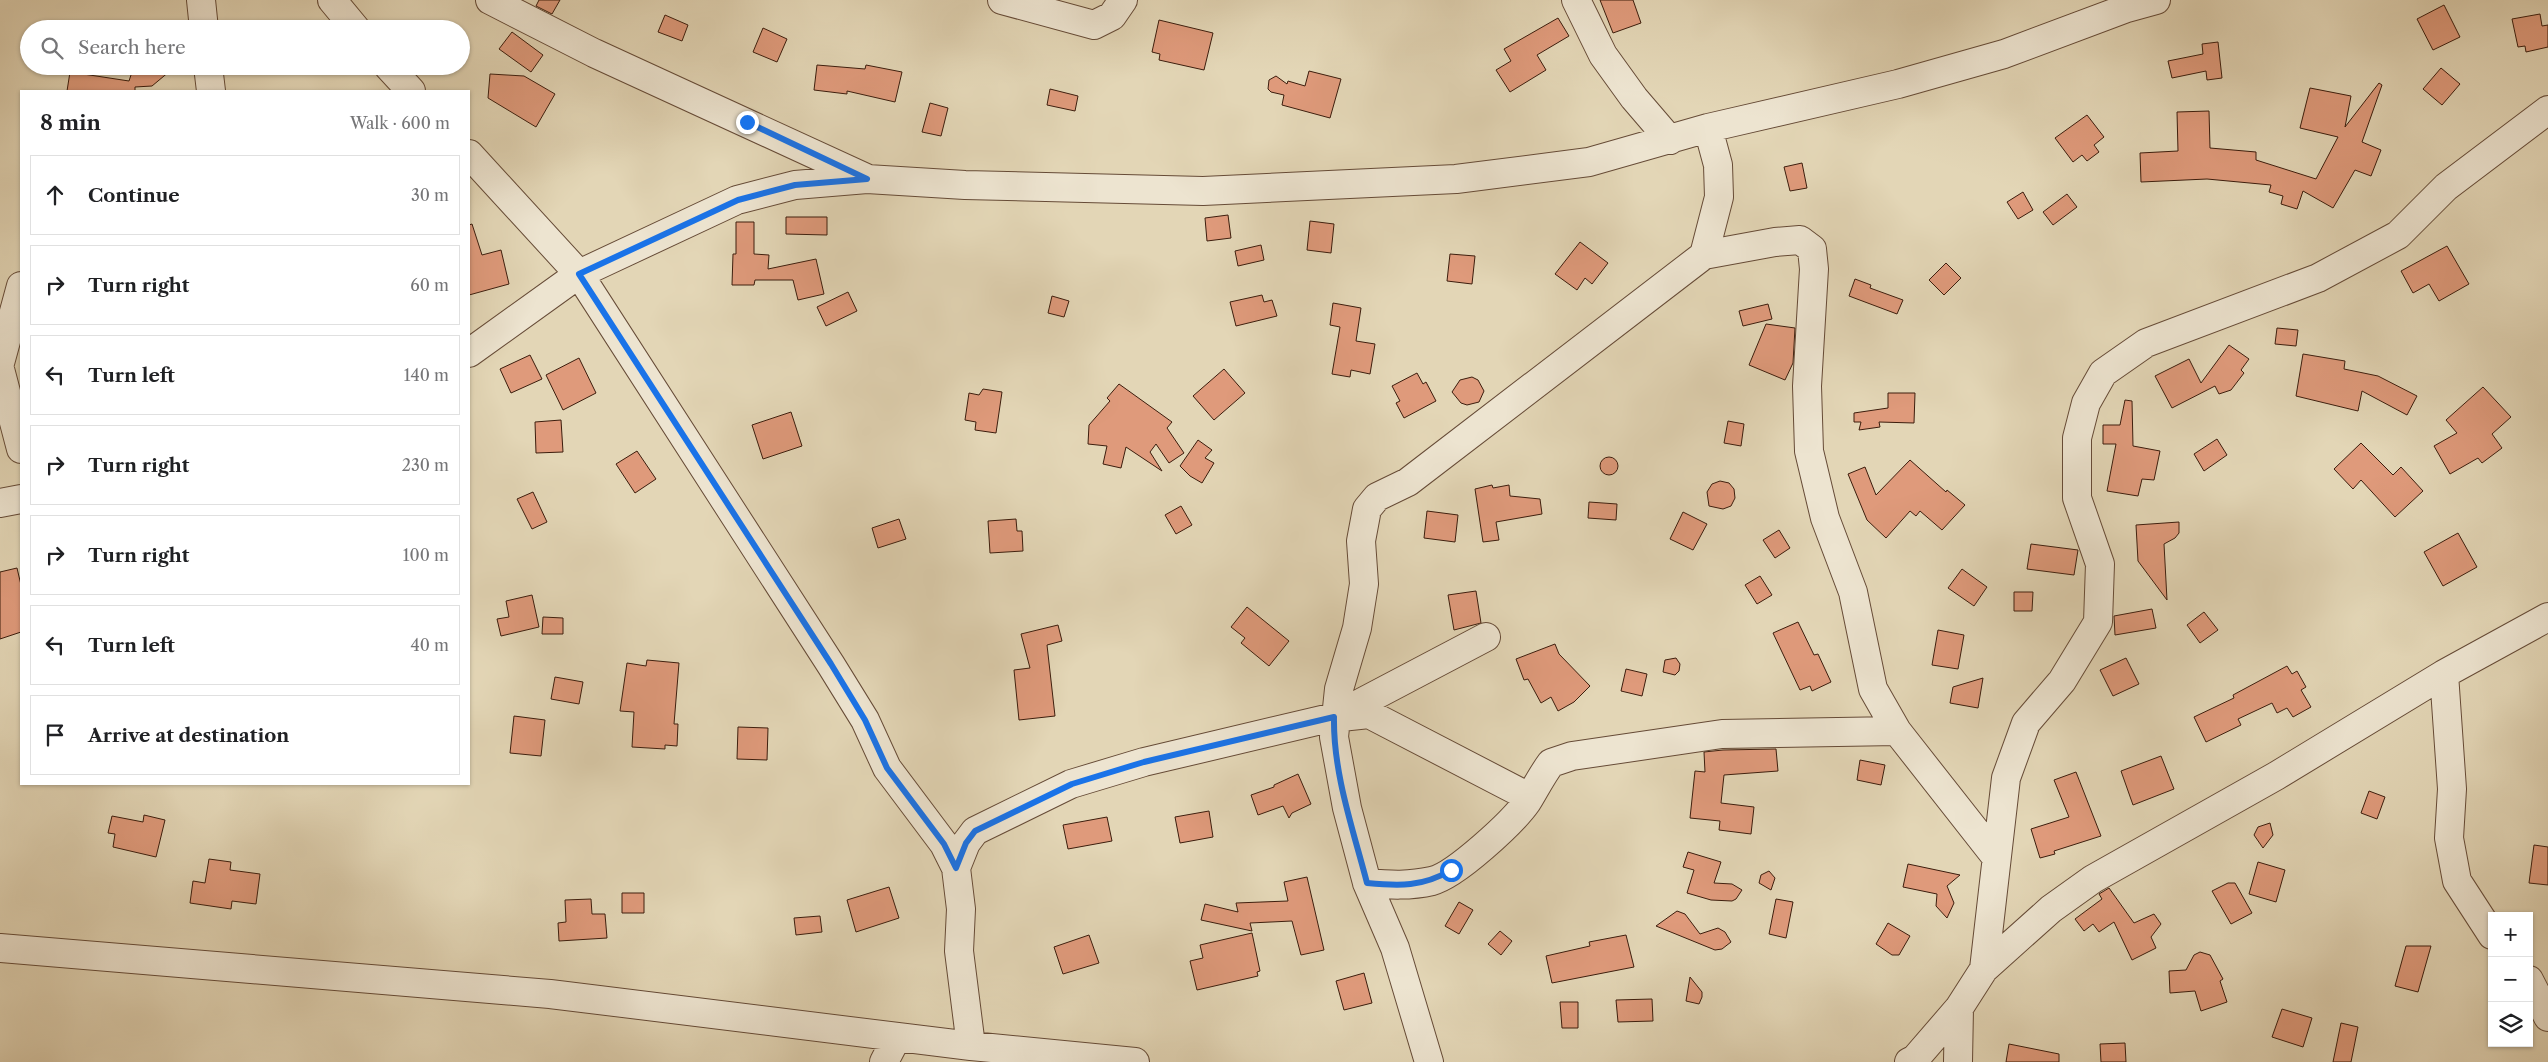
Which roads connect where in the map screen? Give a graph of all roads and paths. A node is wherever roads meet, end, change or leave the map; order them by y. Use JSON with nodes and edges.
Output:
{"nodes":[{"id":1,"x":201,"y":0,"type":"edge"},
{"id":2,"x":332,"y":0,"type":"edge"},
{"id":3,"x":490,"y":0,"type":"edge"},
{"id":4,"x":1002,"y":0,"type":"edge"},
{"id":5,"x":1124,"y":0,"type":"edge"},
{"id":6,"x":1576,"y":0,"type":"edge"},
{"id":7,"x":2156,"y":0,"type":"edge"},
{"id":8,"x":203,"y":20,"type":"edge"},
{"id":9,"x":349,"y":20,"type":"edge"},
{"id":10,"x":209,"y":75,"type":"edge"},
{"id":11,"x":396,"y":75,"type":"edge"},
{"id":12,"x":211,"y":90,"type":"edge"},
{"id":13,"x":410,"y":90,"type":"edge"},
{"id":14,"x":2548,"y":110,"type":"edge"},
{"id":15,"x":1708,"y":128,"type":"junction"},
{"id":16,"x":1670,"y":140,"type":"junction"},
{"id":17,"x":470,"y":155,"type":"edge"},
{"id":18,"x":867,"y":179,"type":"junction"},
{"id":19,"x":1704,"y":255,"type":"junction"},
{"id":20,"x":579,"y":274,"type":"junction"},
{"id":21,"x":20,"y":290,"type":"edge"},
{"id":22,"x":470,"y":352,"type":"edge"},
{"id":23,"x":0,"y":364,"type":"edge"},
{"id":24,"x":0,"y":369,"type":"edge"},
{"id":25,"x":20,"y":445,"type":"edge"},
{"id":26,"x":20,"y":499,"type":"edge"},
{"id":27,"x":0,"y":503,"type":"edge"},
{"id":28,"x":2548,"y":617,"type":"edge"},
{"id":29,"x":1486,"y":637,"type":"dead end"},
{"id":30,"x":2444,"y":674,"type":"junction"},
{"id":31,"x":1334,"y":717,"type":"junction"},
{"id":32,"x":1897,"y":731,"type":"junction"},
{"id":33,"x":1529,"y":797,"type":"junction"},
{"id":34,"x":1996,"y":857,"type":"junction"},
{"id":35,"x":956,"y":868,"type":"junction"},
{"id":36,"x":1367,"y":883,"type":"junction"},
{"id":37,"x":2488,"y":929,"type":"edge"},
{"id":38,"x":0,"y":948,"type":"edge"},
{"id":39,"x":1984,"y":970,"type":"junction"},
{"id":40,"x":2533,"y":988,"type":"edge"},
{"id":41,"x":1959,"y":1008,"type":"junction"},
{"id":42,"x":2548,"y":1017,"type":"edge"},
{"id":43,"x":897,"y":1037,"type":"junction"},
{"id":44,"x":971,"y":1046,"type":"junction"},
{"id":45,"x":884,"y":1062,"type":"edge"},
{"id":46,"x":1135,"y":1062,"type":"edge"},
{"id":47,"x":1429,"y":1062,"type":"edge"},
{"id":48,"x":1909,"y":1062,"type":"edge"},
{"id":49,"x":1958,"y":1062,"type":"edge"}],
"edges":[{"from":1,"to":8,"type":"street"},
{"from":2,"to":9,"type":"street"},
{"from":3,"to":18,"type":"street"},
{"from":4,"to":5,"type":"street"},
{"from":6,"to":16,"type":"street"},
{"from":7,"to":15,"type":"street"},
{"from":10,"to":12,"type":"street"},
{"from":11,"to":13,"type":"street"},
{"from":14,"to":34,"type":"street"},
{"from":15,"to":16,"type":"street"},
{"from":15,"to":19,"type":"street"},
{"from":16,"to":18,"type":"street"},
{"from":17,"to":20,"type":"street"},
{"from":18,"to":20,"type":"street"},
{"from":19,"to":31,"type":"street"},
{"from":19,"to":32,"type":"street"},
{"from":20,"to":22,"type":"street"},
{"from":20,"to":35,"type":"street"},
{"from":21,"to":23,"type":"street"},
{"from":24,"to":25,"type":"street"},
{"from":26,"to":27,"type":"street"},
{"from":28,"to":30,"type":"street"},
{"from":29,"to":31,"type":"street"},
{"from":30,"to":37,"type":"street"},
{"from":30,"to":39,"type":"street"},
{"from":31,"to":33,"type":"street"},
{"from":31,"to":35,"type":"street"},
{"from":31,"to":36,"type":"street"},
{"from":32,"to":33,"type":"street"},
{"from":32,"to":34,"type":"street"},
{"from":33,"to":36,"type":"street"},
{"from":34,"to":39,"type":"street"},
{"from":35,"to":44,"type":"street"},
{"from":36,"to":47,"type":"street"},
{"from":38,"to":43,"type":"street"},
{"from":39,"to":41,"type":"street"},
{"from":40,"to":42,"type":"street"},
{"from":41,"to":48,"type":"street"},
{"from":41,"to":49,"type":"street"},
{"from":43,"to":44,"type":"street"},
{"from":43,"to":45,"type":"street"},
{"from":44,"to":46,"type":"street"}]}
